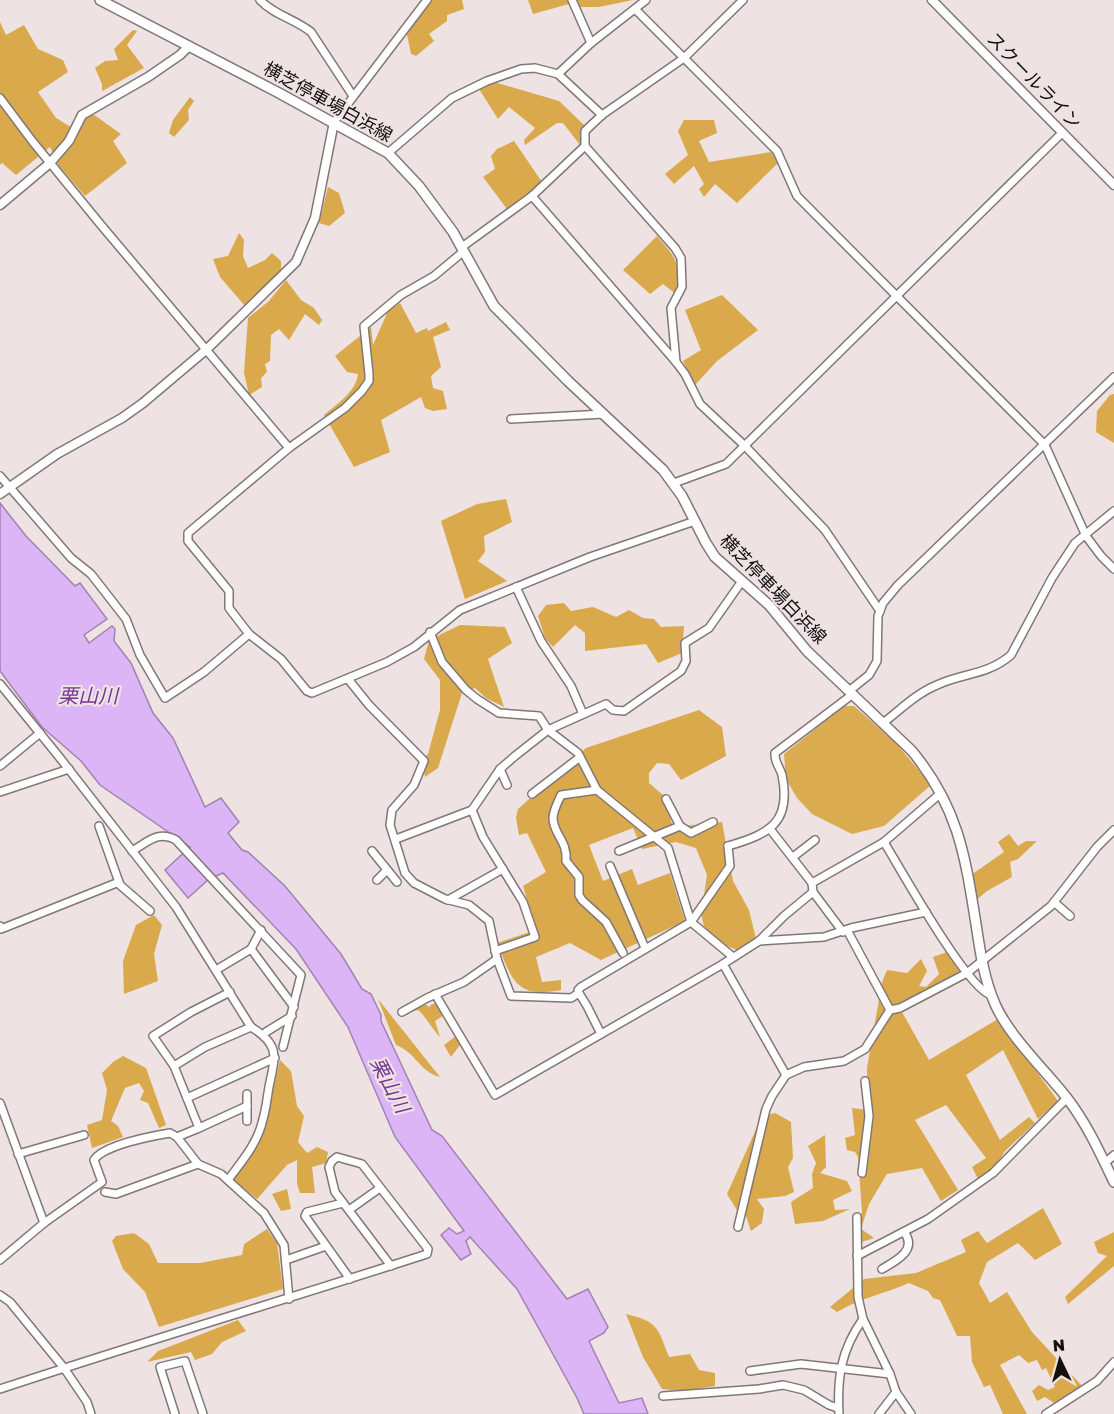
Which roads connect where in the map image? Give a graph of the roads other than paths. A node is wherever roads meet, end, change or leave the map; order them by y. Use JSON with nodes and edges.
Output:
{"nodes":[{"id":1,"x":100,"y":0,"type":"edge"},
{"id":2,"x":260,"y":0,"type":"edge"},
{"id":3,"x":427,"y":0,"type":"edge"},
{"id":4,"x":572,"y":0,"type":"edge"},
{"id":5,"x":646,"y":0,"type":"edge"},
{"id":6,"x":743,"y":0,"type":"edge"},
{"id":7,"x":932,"y":0,"type":"edge"},
{"id":8,"x":635,"y":9,"type":"junction"},
{"id":9,"x":591,"y":43,"type":"junction"},
{"id":10,"x":189,"y":46,"type":"junction"},
{"id":11,"x":684,"y":58,"type":"junction"},
{"id":12,"x":558,"y":74,"type":"junction"},
{"id":13,"x":353,"y":96,"type":"junction"},
{"id":14,"x":0,"y":98,"type":"edge"},
{"id":15,"x":602,"y":115,"type":"junction"},
{"id":16,"x":334,"y":122,"type":"junction"},
{"id":17,"x":1062,"y":133,"type":"junction"},
{"id":18,"x":585,"y":146,"type":"junction"},
{"id":19,"x":388,"y":153,"type":"junction"},
{"id":20,"x":50,"y":163,"type":"junction"},
{"id":21,"x":1114,"y":185,"type":"edge"},
{"id":22,"x":532,"y":196,"type":"junction"},
{"id":23,"x":0,"y":205,"type":"edge"},
{"id":24,"x":463,"y":249,"type":"junction"},
{"id":25,"x":896,"y":296,"type":"junction"},
{"id":26,"x":207,"y":349,"type":"junction"},
{"id":27,"x":676,"y":362,"type":"junction"},
{"id":28,"x":1114,"y":376,"type":"edge"},
{"id":29,"x":604,"y":414,"type":"junction"},
{"id":30,"x":511,"y":419,"type":"dead end"},
{"id":31,"x":1045,"y":445,"type":"junction"},
{"id":32,"x":745,"y":446,"type":"junction"},
{"id":33,"x":290,"y":448,"type":"junction"},
{"id":34,"x":0,"y":476,"type":"edge"},
{"id":35,"x":674,"y":483,"type":"junction"},
{"id":36,"x":9,"y":487,"type":"junction"},
{"id":37,"x":0,"y":494,"type":"edge"},
{"id":38,"x":1114,"y":511,"type":"edge"},
{"id":39,"x":695,"y":521,"type":"junction"},
{"id":40,"x":1086,"y":536,"type":"junction"},
{"id":41,"x":1114,"y":569,"type":"edge"},
{"id":42,"x":742,"y":581,"type":"junction"},
{"id":43,"x":516,"y":587,"type":"junction"},
{"id":44,"x":880,"y":611,"type":"junction"},
{"id":45,"x":430,"y":632,"type":"junction"},
{"id":46,"x":249,"y":634,"type":"junction"},
{"id":47,"x":348,"y":679,"type":"junction"},
{"id":48,"x":0,"y":684,"type":"edge"},
{"id":49,"x":851,"y":693,"type":"junction"},
{"id":50,"x":583,"y":714,"type":"junction"},
{"id":51,"x":883,"y":723,"type":"junction"},
{"id":52,"x":548,"y":730,"type":"junction"},
{"id":53,"x":40,"y":733,"type":"junction"},
{"id":54,"x":580,"y":757,"type":"junction"},
{"id":55,"x":0,"y":766,"type":"edge"},
{"id":56,"x":69,"y":769,"type":"junction"},
{"id":57,"x":500,"y":769,"type":"junction"},
{"id":58,"x":507,"y":784,"type":"dead end"},
{"id":59,"x":597,"y":790,"type":"junction"},
{"id":60,"x":0,"y":792,"type":"edge"},
{"id":61,"x":941,"y":793,"type":"junction"},
{"id":62,"x":532,"y":794,"type":"dead end"},
{"id":63,"x":666,"y":799,"type":"dead end"},
{"id":64,"x":472,"y":810,"type":"junction"},
{"id":65,"x":714,"y":822,"type":"dead end"},
{"id":66,"x":99,"y":826,"type":"dead end"},
{"id":67,"x":680,"y":826,"type":"junction"},
{"id":68,"x":770,"y":829,"type":"junction"},
{"id":69,"x":1114,"y":831,"type":"edge"},
{"id":70,"x":654,"y":835,"type":"junction"},
{"id":71,"x":396,"y":839,"type":"junction"},
{"id":72,"x":815,"y":840,"type":"dead end"},
{"id":73,"x":884,"y":842,"type":"junction"},
{"id":74,"x":132,"y":851,"type":"junction"},
{"id":75,"x":372,"y":851,"type":"dead end"},
{"id":76,"x":619,"y":851,"type":"dead end"},
{"id":77,"x":793,"y":857,"type":"junction"},
{"id":78,"x":610,"y":866,"type":"dead end"},
{"id":79,"x":503,"y":869,"type":"junction"},
{"id":80,"x":387,"y":870,"type":"junction"},
{"id":81,"x":377,"y":880,"type":"dead end"},
{"id":82,"x":119,"y":882,"type":"junction"},
{"id":83,"x":397,"y":882,"type":"dead end"},
{"id":84,"x":812,"y":883,"type":"junction"},
{"id":85,"x":813,"y":892,"type":"junction"},
{"id":86,"x":448,"y":900,"type":"junction"},
{"id":87,"x":1054,"y":902,"type":"junction"},
{"id":88,"x":150,"y":911,"type":"dead end"},
{"id":89,"x":926,"y":912,"type":"junction"},
{"id":90,"x":1070,"y":916,"type":"dead end"},
{"id":91,"x":691,"y":922,"type":"junction"},
{"id":92,"x":0,"y":926,"type":"edge"},
{"id":93,"x":261,"y":930,"type":"junction"},
{"id":94,"x":845,"y":931,"type":"junction"},
{"id":95,"x":759,"y":941,"type":"junction"},
{"id":96,"x":645,"y":948,"type":"junction"},
{"id":97,"x":251,"y":949,"type":"junction"},
{"id":98,"x":623,"y":953,"type":"dead end"},
{"id":99,"x":496,"y":955,"type":"junction"},
{"id":100,"x":733,"y":957,"type":"junction"},
{"id":101,"x":982,"y":962,"type":"junction"},
{"id":102,"x":723,"y":964,"type":"junction"},
{"id":103,"x":216,"y":970,"type":"junction"},
{"id":104,"x":967,"y":973,"type":"junction"},
{"id":105,"x":230,"y":992,"type":"junction"},
{"id":106,"x":579,"y":993,"type":"junction"},
{"id":107,"x":435,"y":994,"type":"junction"},
{"id":108,"x":991,"y":995,"type":"junction"},
{"id":109,"x":294,"y":1008,"type":"junction"},
{"id":110,"x":890,"y":1010,"type":"junction"},
{"id":111,"x":402,"y":1012,"type":"dead end"},
{"id":112,"x":292,"y":1016,"type":"junction"},
{"id":113,"x":251,"y":1027,"type":"junction"},
{"id":114,"x":266,"y":1032,"type":"dead end"},
{"id":115,"x":601,"y":1034,"type":"junction"},
{"id":116,"x":283,"y":1047,"type":"dead end"},
{"id":117,"x":275,"y":1058,"type":"junction"},
{"id":118,"x":174,"y":1066,"type":"junction"},
{"id":119,"x":786,"y":1075,"type":"junction"},
{"id":120,"x":866,"y":1081,"type":"dead end"},
{"id":121,"x":247,"y":1094,"type":"dead end"},
{"id":122,"x":187,"y":1098,"type":"junction"},
{"id":123,"x":1067,"y":1098,"type":"junction"},
{"id":124,"x":0,"y":1103,"type":"edge"},
{"id":125,"x":247,"y":1106,"type":"junction"},
{"id":126,"x":247,"y":1121,"type":"dead end"},
{"id":127,"x":199,"y":1128,"type":"junction"},
{"id":128,"x":84,"y":1135,"type":"dead end"},
{"id":129,"x":177,"y":1137,"type":"junction"},
{"id":130,"x":18,"y":1154,"type":"junction"},
{"id":131,"x":1114,"y":1155,"type":"edge"},
{"id":132,"x":1104,"y":1163,"type":"junction"},
{"id":133,"x":198,"y":1164,"type":"junction"},
{"id":134,"x":862,"y":1173,"type":"dead end"},
{"id":135,"x":228,"y":1180,"type":"junction"},
{"id":136,"x":1114,"y":1182,"type":"edge"},
{"id":137,"x":380,"y":1188,"type":"junction"},
{"id":138,"x":105,"y":1192,"type":"dead end"},
{"id":139,"x":343,"y":1203,"type":"junction"},
{"id":140,"x":349,"y":1210,"type":"junction"},
{"id":141,"x":857,"y":1218,"type":"dead end"},
{"id":142,"x":44,"y":1223,"type":"junction"},
{"id":143,"x":738,"y":1227,"type":"dead end"},
{"id":144,"x":904,"y":1232,"type":"junction"},
{"id":145,"x":326,"y":1246,"type":"junction"},
{"id":146,"x":857,"y":1256,"type":"junction"},
{"id":147,"x":0,"y":1260,"type":"edge"},
{"id":148,"x":286,"y":1260,"type":"junction"},
{"id":149,"x":391,"y":1266,"type":"junction"},
{"id":150,"x":882,"y":1269,"type":"dead end"},
{"id":151,"x":350,"y":1279,"type":"junction"},
{"id":152,"x":0,"y":1295,"type":"edge"},
{"id":153,"x":289,"y":1299,"type":"junction"},
{"id":154,"x":863,"y":1319,"type":"junction"},
{"id":155,"x":1114,"y":1362,"type":"edge"},
{"id":156,"x":841,"y":1367,"type":"junction"},
{"id":157,"x":64,"y":1368,"type":"junction"},
{"id":158,"x":750,"y":1371,"type":"dead end"},
{"id":159,"x":890,"y":1374,"type":"junction"},
{"id":160,"x":0,"y":1389,"type":"edge"},
{"id":161,"x":896,"y":1392,"type":"junction"},
{"id":162,"x":663,"y":1396,"type":"dead end"},
{"id":163,"x":839,"y":1411,"type":"edge"},
{"id":164,"x":91,"y":1414,"type":"edge"},
{"id":165,"x":175,"y":1414,"type":"edge"},
{"id":166,"x":203,"y":1414,"type":"edge"},
{"id":167,"x":879,"y":1414,"type":"edge"},
{"id":168,"x":911,"y":1414,"type":"edge"},
{"id":169,"x":1046,"y":1414,"type":"edge"}],
"edges":[{"from":1,"to":10,"type":"main road","name":"横芝停車場白浜線"},
{"from":2,"to":13,"type":"street"},
{"from":3,"to":13,"type":"street"},
{"from":4,"to":9,"type":"street"},
{"from":5,"to":8,"type":"street"},
{"from":6,"to":11,"type":"street"},
{"from":7,"to":17,"type":"street","name":"スクールライン"},
{"from":8,"to":9,"type":"street"},
{"from":8,"to":11,"type":"street"},
{"from":9,"to":12,"type":"street"},
{"from":10,"to":16,"type":"main road","name":"横芝停車場白浜線"},
{"from":10,"to":20,"type":"street"},
{"from":11,"to":15,"type":"street"},
{"from":11,"to":25,"type":"street"},
{"from":12,"to":15,"type":"street"},
{"from":12,"to":19,"type":"street"},
{"from":13,"to":16,"type":"street"},
{"from":14,"to":20,"type":"street"},
{"from":15,"to":18,"type":"street"},
{"from":16,"to":19,"type":"main road","name":"横芝停車場白浜線"},
{"from":16,"to":26,"type":"street"},
{"from":17,"to":21,"type":"street","name":"スクールライン"},
{"from":17,"to":25,"type":"street"},
{"from":18,"to":22,"type":"street"},
{"from":18,"to":27,"type":"street"},
{"from":19,"to":24,"type":"main road","name":"横芝停車場白浜線"},
{"from":20,"to":23,"type":"street"},
{"from":20,"to":26,"type":"street"},
{"from":22,"to":24,"type":"street"},
{"from":22,"to":27,"type":"street"},
{"from":24,"to":29,"type":"main road","name":"横芝停車場白浜線"},
{"from":24,"to":33,"type":"street"},
{"from":25,"to":31,"type":"street"},
{"from":25,"to":32,"type":"street"},
{"from":26,"to":33,"type":"street"},
{"from":26,"to":36,"type":"street"},
{"from":27,"to":32,"type":"street"},
{"from":28,"to":31,"type":"street"},
{"from":29,"to":30,"type":"street"},
{"from":29,"to":35,"type":"main road","name":"横芝停車場白浜線"},
{"from":31,"to":40,"type":"street"},
{"from":31,"to":44,"type":"street"},
{"from":32,"to":35,"type":"street"},
{"from":32,"to":44,"type":"street"},
{"from":33,"to":46,"type":"street"},
{"from":34,"to":36,"type":"street"},
{"from":35,"to":39,"type":"main road","name":"横芝停車場白浜線"},
{"from":36,"to":37,"type":"street"},
{"from":36,"to":46,"type":"street"},
{"from":38,"to":40,"type":"street"},
{"from":39,"to":42,"type":"main road","name":"横芝停車場白浜線"},
{"from":39,"to":43,"type":"street"},
{"from":40,"to":41,"type":"street"},
{"from":40,"to":51,"type":"street"},
{"from":42,"to":49,"type":"main road","name":"横芝停車場白浜線"},
{"from":42,"to":50,"type":"street"},
{"from":43,"to":45,"type":"street"},
{"from":43,"to":50,"type":"street"},
{"from":44,"to":49,"type":"street"},
{"from":45,"to":47,"type":"street"},
{"from":45,"to":52,"type":"street"},
{"from":46,"to":47,"type":"street"},
{"from":47,"to":71,"type":"street"},
{"from":48,"to":53,"type":"street"},
{"from":49,"to":51,"type":"main road","name":"横芝停車場白浜線"},
{"from":49,"to":68,"type":"street"},
{"from":50,"to":52,"type":"street"},
{"from":51,"to":61,"type":"main road","name":"横芝停車場白浜線"},
{"from":52,"to":54,"type":"street"},
{"from":52,"to":57,"type":"street"},
{"from":53,"to":55,"type":"street"},
{"from":53,"to":56,"type":"street"},
{"from":54,"to":59,"type":"street"},
{"from":54,"to":62,"type":"street"},
{"from":56,"to":60,"type":"street"},
{"from":56,"to":74,"type":"street"},
{"from":57,"to":58,"type":"street"},
{"from":57,"to":64,"type":"street"},
{"from":59,"to":70,"type":"street"},
{"from":59,"to":98,"type":"street"},
{"from":61,"to":73,"type":"street"},
{"from":61,"to":101,"type":"main road","name":"横芝停車場白浜線"},
{"from":63,"to":67,"type":"street"},
{"from":64,"to":71,"type":"street"},
{"from":64,"to":79,"type":"street"},
{"from":65,"to":67,"type":"street"},
{"from":66,"to":82,"type":"street"},
{"from":67,"to":70,"type":"street"},
{"from":68,"to":77,"type":"street"},
{"from":68,"to":91,"type":"street"},
{"from":69,"to":87,"type":"street"},
{"from":70,"to":76,"type":"street"},
{"from":70,"to":91,"type":"street"},
{"from":71,"to":86,"type":"street"},
{"from":72,"to":77,"type":"street"},
{"from":73,"to":84,"type":"street"},
{"from":73,"to":89,"type":"street"},
{"from":74,"to":93,"type":"street"},
{"from":74,"to":103,"type":"street"},
{"from":75,"to":80,"type":"street"},
{"from":77,"to":84,"type":"street"},
{"from":78,"to":96,"type":"street"},
{"from":79,"to":86,"type":"street"},
{"from":79,"to":99,"type":"street"},
{"from":80,"to":81,"type":"street"},
{"from":80,"to":83,"type":"street"},
{"from":82,"to":88,"type":"street"},
{"from":82,"to":92,"type":"street"},
{"from":84,"to":85,"type":"street"},
{"from":85,"to":94,"type":"street"},
{"from":85,"to":95,"type":"street"},
{"from":86,"to":99,"type":"street"},
{"from":87,"to":90,"type":"street"},
{"from":87,"to":101,"type":"street"},
{"from":89,"to":94,"type":"street"},
{"from":89,"to":104,"type":"street"},
{"from":91,"to":96,"type":"street"},
{"from":91,"to":100,"type":"street"},
{"from":93,"to":97,"type":"street"},
{"from":93,"to":109,"type":"street"},
{"from":94,"to":95,"type":"street"},
{"from":94,"to":110,"type":"street"},
{"from":95,"to":100,"type":"street"},
{"from":96,"to":106,"type":"street"},
{"from":97,"to":103,"type":"street"},
{"from":97,"to":109,"type":"street"},
{"from":99,"to":106,"type":"street"},
{"from":99,"to":107,"type":"street"},
{"from":100,"to":102,"type":"street"},
{"from":101,"to":104,"type":"street"},
{"from":101,"to":108,"type":"main road","name":"横芝停車場白浜線"},
{"from":102,"to":115,"type":"street"},
{"from":102,"to":119,"type":"street"},
{"from":103,"to":105,"type":"street"},
{"from":104,"to":108,"type":"street"},
{"from":104,"to":110,"type":"street"},
{"from":105,"to":113,"type":"street"},
{"from":105,"to":118,"type":"street"},
{"from":106,"to":115,"type":"street"},
{"from":107,"to":111,"type":"street"},
{"from":107,"to":115,"type":"street"},
{"from":108,"to":123,"type":"main road","name":"横芝停車場白浜線"},
{"from":109,"to":112,"type":"street"},
{"from":110,"to":119,"type":"street"},
{"from":112,"to":114,"type":"street"},
{"from":112,"to":116,"type":"street"},
{"from":113,"to":117,"type":"street"},
{"from":113,"to":118,"type":"street"},
{"from":117,"to":122,"type":"street"},
{"from":117,"to":135,"type":"street"},
{"from":118,"to":122,"type":"street"},
{"from":119,"to":143,"type":"street"},
{"from":120,"to":134,"type":"street"},
{"from":121,"to":125,"type":"street"},
{"from":122,"to":127,"type":"street"},
{"from":123,"to":132,"type":"main road","name":"横芝停車場白浜線"},
{"from":123,"to":144,"type":"street"},
{"from":124,"to":130,"type":"street"},
{"from":125,"to":126,"type":"street"},
{"from":125,"to":127,"type":"street"},
{"from":127,"to":129,"type":"street"},
{"from":128,"to":130,"type":"street"},
{"from":129,"to":133,"type":"street"},
{"from":129,"to":142,"type":"street"},
{"from":130,"to":142,"type":"street"},
{"from":131,"to":132,"type":"street"},
{"from":132,"to":136,"type":"main road","name":"横芝停車場白浜線"},
{"from":133,"to":135,"type":"street"},
{"from":133,"to":138,"type":"street"},
{"from":135,"to":148,"type":"street"},
{"from":137,"to":139,"type":"street"},
{"from":137,"to":140,"type":"street"},
{"from":137,"to":149,"type":"street"},
{"from":139,"to":140,"type":"street"},
{"from":139,"to":145,"type":"street"},
{"from":140,"to":149,"type":"street"},
{"from":141,"to":146,"type":"street"},
{"from":142,"to":147,"type":"street"},
{"from":144,"to":146,"type":"street"},
{"from":144,"to":150,"type":"street"},
{"from":145,"to":148,"type":"street"},
{"from":145,"to":151,"type":"street"},
{"from":146,"to":154,"type":"street"},
{"from":148,"to":153,"type":"street"},
{"from":149,"to":151,"type":"street"},
{"from":151,"to":153,"type":"street"},
{"from":152,"to":157,"type":"street"},
{"from":153,"to":157,"type":"street"},
{"from":154,"to":156,"type":"street"},
{"from":154,"to":159,"type":"street"},
{"from":155,"to":169,"type":"street"},
{"from":156,"to":158,"type":"street"},
{"from":156,"to":159,"type":"street"},
{"from":156,"to":163,"type":"street"},
{"from":157,"to":160,"type":"street"},
{"from":157,"to":164,"type":"street"},
{"from":159,"to":161,"type":"street"},
{"from":161,"to":167,"type":"street"},
{"from":161,"to":168,"type":"street"},
{"from":162,"to":163,"type":"street"},
{"from":165,"to":166,"type":"street"}]}
